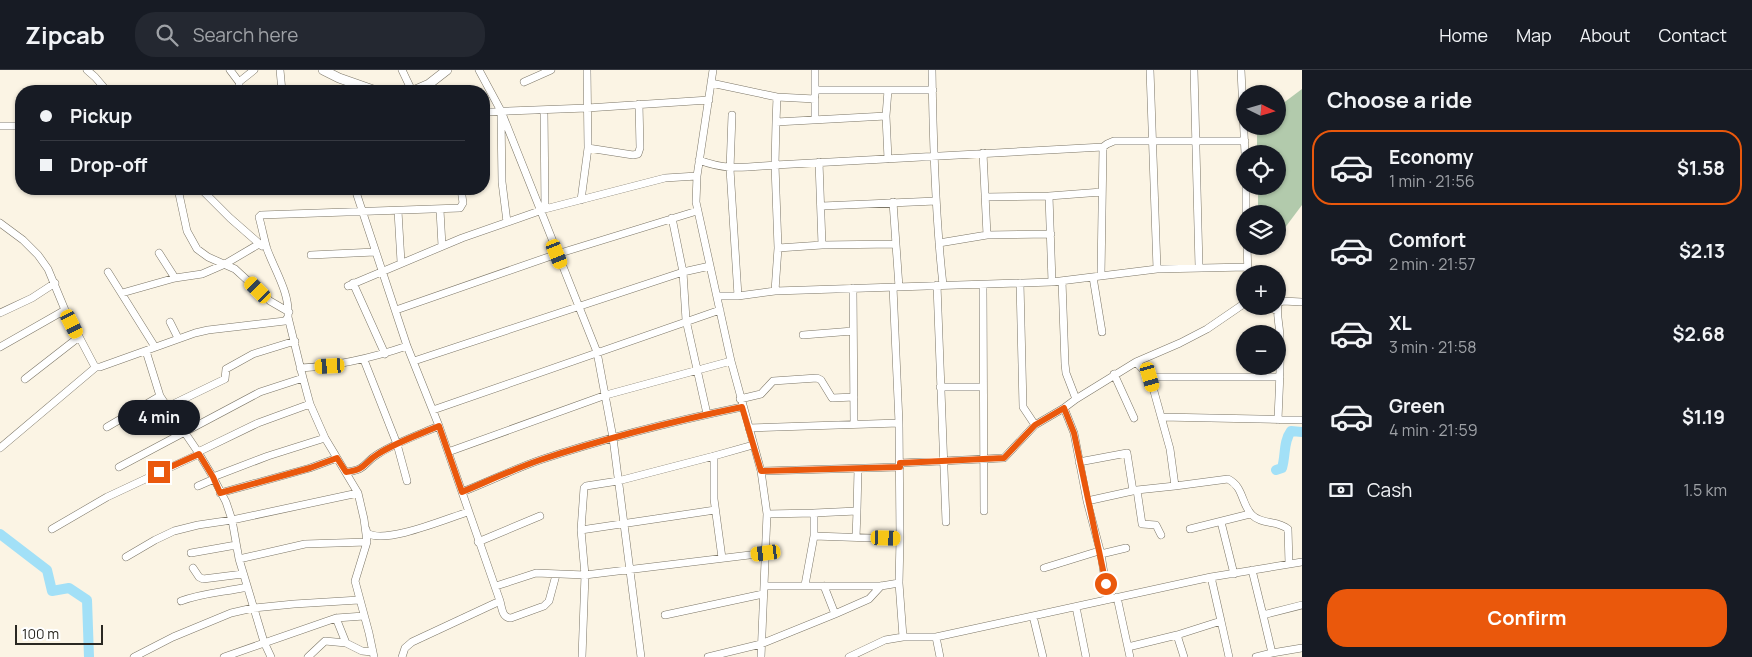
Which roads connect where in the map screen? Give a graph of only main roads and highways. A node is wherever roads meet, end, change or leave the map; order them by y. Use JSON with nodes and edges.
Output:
{"nodes":[{"id":1,"x":323,"y":70,"type":"edge"},
{"id":2,"x":447,"y":70,"type":"edge"},
{"id":3,"x":338,"y":74,"type":"edge"},
{"id":4,"x":363,"y":85,"type":"edge"},
{"id":5,"x":427,"y":85,"type":"edge"}],
"edges":[{"from":1,"to":3,"type":"main road"},
{"from":2,"to":5,"type":"main road"},
{"from":3,"to":4,"type":"main road"}]}
